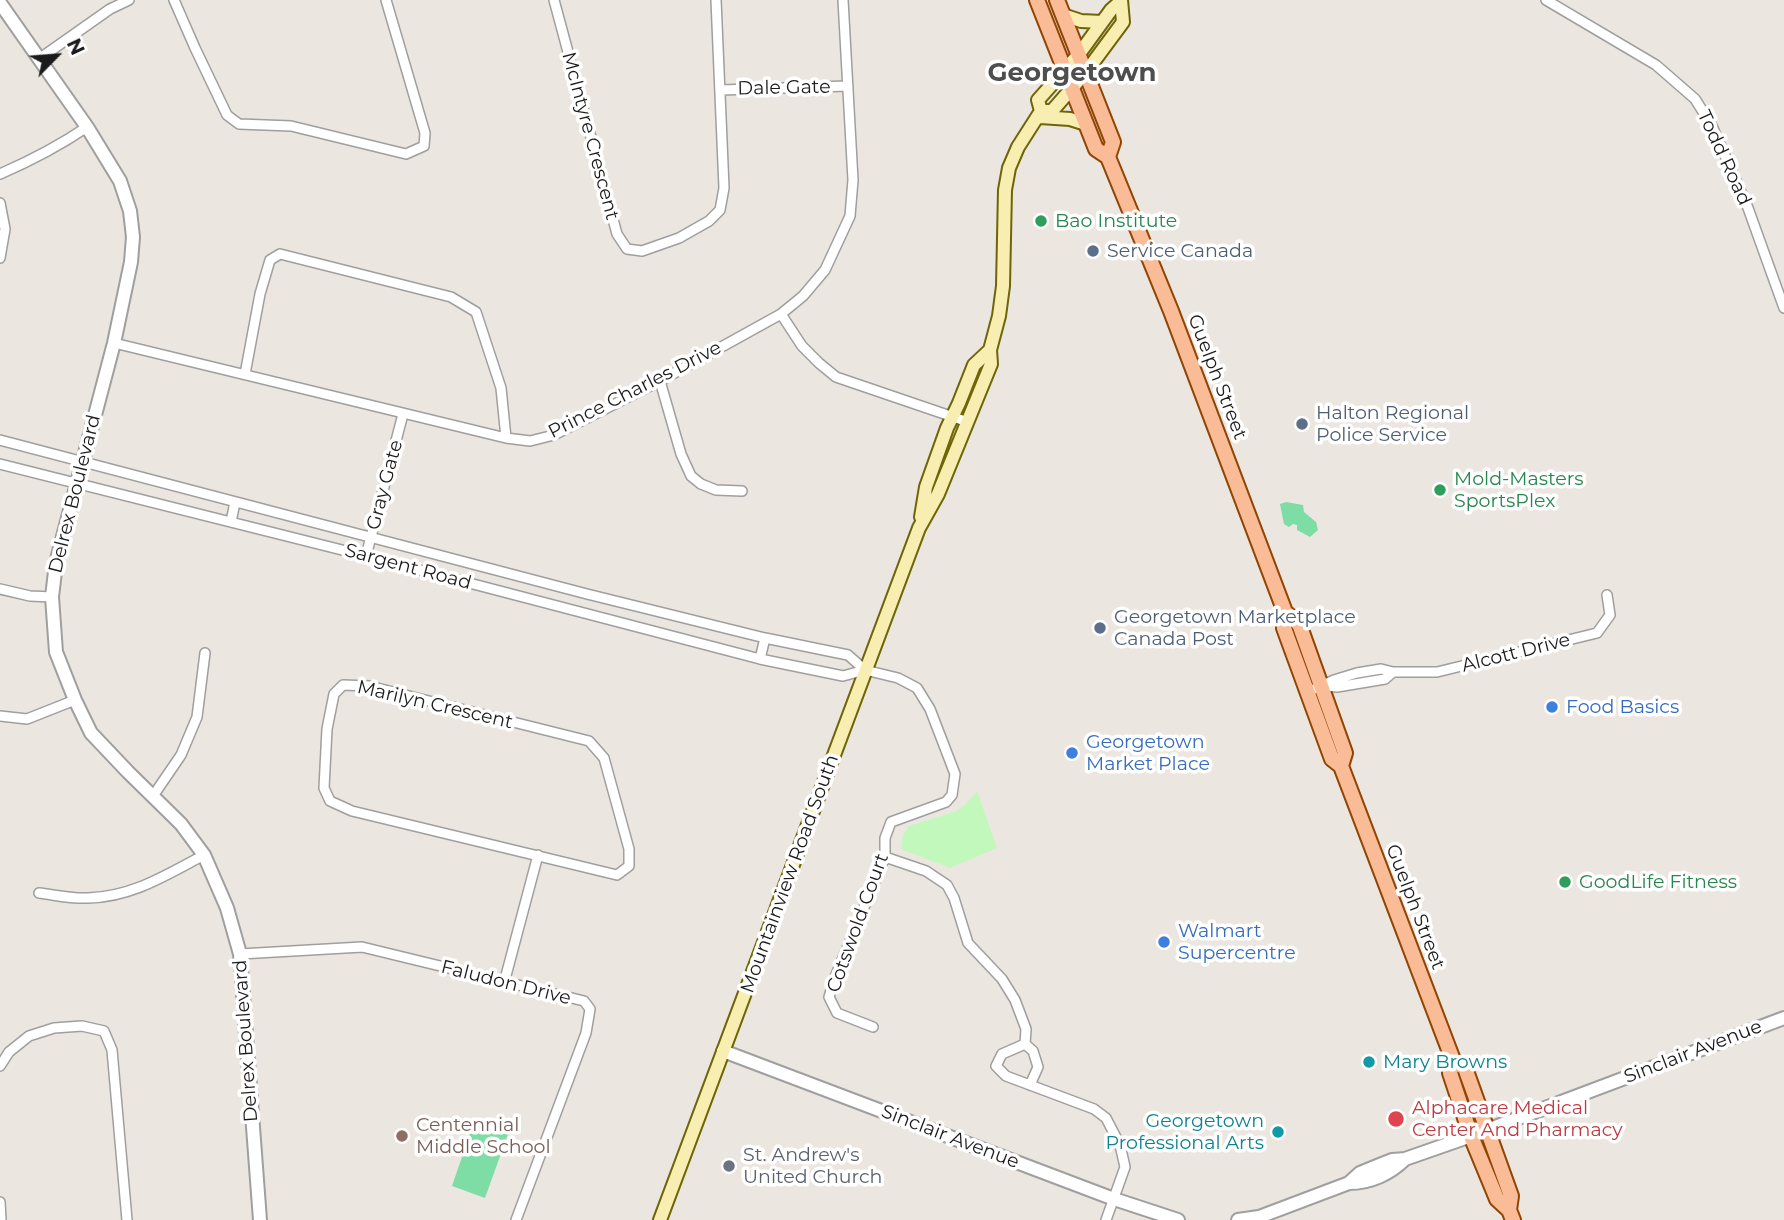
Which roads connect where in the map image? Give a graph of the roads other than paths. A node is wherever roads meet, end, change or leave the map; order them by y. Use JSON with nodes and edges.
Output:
{"nodes":[{"id":1,"x":129,"y":0,"type":"edge"},
{"id":2,"x":174,"y":0,"type":"edge"},
{"id":3,"x":386,"y":0,"type":"edge"},
{"id":4,"x":554,"y":0,"type":"edge"},
{"id":5,"x":716,"y":0,"type":"edge"},
{"id":6,"x":843,"y":0,"type":"edge"},
{"id":7,"x":1037,"y":0,"type":"edge"},
{"id":8,"x":1057,"y":0,"type":"edge"},
{"id":9,"x":1546,"y":0,"type":"edge"},
{"id":10,"x":1121,"y":1,"type":"edge"},
{"id":11,"x":0,"y":3,"type":"edge"},
{"id":12,"x":1063,"y":15,"type":"junction"},
{"id":13,"x":1102,"y":22,"type":"junction"},
{"id":14,"x":1079,"y":54,"type":"junction"},
{"id":15,"x":39,"y":59,"type":"junction"},
{"id":16,"x":1065,"y":70,"type":"junction"},
{"id":17,"x":1086,"y":72,"type":"junction"},
{"id":18,"x":848,"y":86,"type":"junction"},
{"id":19,"x":1072,"y":88,"type":"junction"},
{"id":20,"x":720,"y":90,"type":"junction"},
{"id":21,"x":1039,"y":114,"type":"junction"},
{"id":22,"x":1086,"y":124,"type":"junction"},
{"id":23,"x":86,"y":127,"type":"junction"},
{"id":24,"x":1108,"y":158,"type":"junction"},
{"id":25,"x":0,"y":174,"type":"edge"},
{"id":26,"x":0,"y":202,"type":"edge"},
{"id":27,"x":0,"y":258,"type":"edge"},
{"id":28,"x":1784,"y":308,"type":"edge"},
{"id":29,"x":781,"y":314,"type":"junction"},
{"id":30,"x":114,"y":343,"type":"junction"},
{"id":31,"x":990,"y":350,"type":"junction"},
{"id":32,"x":245,"y":374,"type":"junction"},
{"id":33,"x":660,"y":382,"type":"junction"},
{"id":34,"x":404,"y":415,"type":"junction"},
{"id":35,"x":952,"y":417,"type":"junction"},
{"id":36,"x":968,"y":422,"type":"junction"},
{"id":37,"x":506,"y":438,"type":"junction"},
{"id":38,"x":0,"y":440,"type":"edge"},
{"id":39,"x":82,"y":462,"type":"junction"},
{"id":40,"x":0,"y":464,"type":"edge"},
{"id":41,"x":76,"y":484,"type":"junction"},
{"id":42,"x":742,"y":491,"type":"dead end"},
{"id":43,"x":235,"y":502,"type":"junction"},
{"id":44,"x":231,"y":522,"type":"junction"},
{"id":45,"x":919,"y":528,"type":"junction"},
{"id":46,"x":371,"y":538,"type":"junction"},
{"id":47,"x":366,"y":556,"type":"junction"},
{"id":48,"x":0,"y":589,"type":"edge"},
{"id":49,"x":587,"y":594,"type":"junction"},
{"id":50,"x":1608,"y":595,"type":"dead end"},
{"id":51,"x":52,"y":597,"type":"junction"},
{"id":52,"x":1285,"y":612,"type":"junction"},
{"id":53,"x":584,"y":613,"type":"junction"},
{"id":54,"x":765,"y":638,"type":"junction"},
{"id":55,"x":205,"y":653,"type":"dead end"},
{"id":56,"x":760,"y":659,"type":"junction"},
{"id":57,"x":865,"y":670,"type":"junction"},
{"id":58,"x":1321,"y":686,"type":"junction"},
{"id":59,"x":1307,"y":692,"type":"junction"},
{"id":60,"x":75,"y":700,"type":"junction"},
{"id":61,"x":0,"y":716,"type":"edge"},
{"id":62,"x":1341,"y":766,"type":"junction"},
{"id":63,"x":153,"y":796,"type":"junction"},
{"id":64,"x":204,"y":855,"type":"junction"},
{"id":65,"x":538,"y":855,"type":"junction"},
{"id":66,"x":885,"y":857,"type":"junction"},
{"id":67,"x":39,"y":893,"type":"dead end"},
{"id":68,"x":240,"y":954,"type":"junction"},
{"id":69,"x":505,"y":983,"type":"junction"},
{"id":70,"x":1784,"y":1018,"type":"edge"},
{"id":71,"x":873,"y":1027,"type":"dead end"},
{"id":72,"x":1025,"y":1044,"type":"junction"},
{"id":73,"x":723,"y":1051,"type":"junction"},
{"id":74,"x":1454,"y":1060,"type":"junction"},
{"id":75,"x":0,"y":1066,"type":"edge"},
{"id":76,"x":1030,"y":1084,"type":"junction"},
{"id":77,"x":1487,"y":1130,"type":"junction"},
{"id":78,"x":1471,"y":1136,"type":"junction"},
{"id":79,"x":1114,"y":1199,"type":"junction"},
{"id":80,"x":0,"y":1202,"type":"edge"},
{"id":81,"x":1511,"y":1215,"type":"edge"},
{"id":82,"x":1,"y":1220,"type":"edge"},
{"id":83,"x":127,"y":1220,"type":"edge"},
{"id":84,"x":260,"y":1220,"type":"edge"},
{"id":85,"x":516,"y":1220,"type":"edge"},
{"id":86,"x":660,"y":1220,"type":"edge"},
{"id":87,"x":1106,"y":1220,"type":"edge"},
{"id":88,"x":1178,"y":1220,"type":"edge"},
{"id":89,"x":1238,"y":1220,"type":"edge"}],
"edges":[{"from":1,"to":15,"type":"street"},
{"from":2,"to":3,"type":"street"},
{"from":4,"to":20,"type":"street","name":"McIntyre Crescent"},
{"from":5,"to":20,"type":"street","name":"McIntyre Crescent"},
{"from":6,"to":18,"type":"street","name":"Prince Charles Drive"},
{"from":7,"to":16,"type":"main road","name":"Guelph Street"},
{"from":8,"to":12,"type":"main road","name":"Guelph Street"},
{"from":9,"to":28,"type":"street","name":"Todd Road"},
{"from":10,"to":13,"type":"main road"},
{"from":10,"to":17,"type":"main road","name":"Mountainview Road South"},
{"from":11,"to":15,"type":"street","name":"Delrex Boulevard"},
{"from":12,"to":13,"type":"main road"},
{"from":12,"to":14,"type":"main road","name":"Guelph Street"},
{"from":13,"to":14,"type":"main road"},
{"from":14,"to":16,"type":"main road"},
{"from":14,"to":17,"type":"main road","name":"Guelph Street"},
{"from":15,"to":23,"type":"street","name":"Delrex Boulevard"},
{"from":16,"to":19,"type":"main road","name":"Guelph Street"},
{"from":16,"to":21,"type":"main road","name":"Mountainview Road South"},
{"from":17,"to":19,"type":"main road","name":"Mountainview Road South"},
{"from":17,"to":24,"type":"main road","name":"Guelph Street"},
{"from":18,"to":20,"type":"street","name":"Dale Gate"},
{"from":18,"to":29,"type":"street","name":"Prince Charles Drive"},
{"from":19,"to":21,"type":"main road","name":"Mountainview Road South"},
{"from":19,"to":22,"type":"main road","name":"Guelph Street"},
{"from":21,"to":22,"type":"main road"},
{"from":21,"to":31,"type":"main road","name":"Mountainview Road South"},
{"from":22,"to":24,"type":"main road","name":"Guelph Street"},
{"from":23,"to":25,"type":"street"},
{"from":23,"to":30,"type":"street","name":"Delrex Boulevard"},
{"from":24,"to":52,"type":"main road","name":"Guelph Street"},
{"from":26,"to":27,"type":"street"},
{"from":29,"to":33,"type":"street","name":"Prince Charles Drive"},
{"from":29,"to":35,"type":"street"},
{"from":30,"to":32,"type":"street","name":"Prince Charles Drive"},
{"from":30,"to":39,"type":"street","name":"Delrex Boulevard"},
{"from":31,"to":35,"type":"main road","name":"Mountainview Road South"},
{"from":31,"to":36,"type":"main road","name":"Mountainview Road South"},
{"from":32,"to":34,"type":"street","name":"Prince Charles Drive"},
{"from":32,"to":37,"type":"street"},
{"from":33,"to":37,"type":"street","name":"Prince Charles Drive"},
{"from":33,"to":42,"type":"street"},
{"from":34,"to":37,"type":"street","name":"Prince Charles Drive"},
{"from":34,"to":46,"type":"street","name":"Gray Gate"},
{"from":35,"to":36,"type":"street"},
{"from":35,"to":45,"type":"main road","name":"Mountainview Road South"},
{"from":36,"to":45,"type":"main road","name":"Mountainview Road South"},
{"from":38,"to":39,"type":"street","name":"Sargent Road"},
{"from":39,"to":41,"type":"street","name":"Delrex Boulevard"},
{"from":39,"to":43,"type":"street","name":"Sargent Road"},
{"from":40,"to":41,"type":"street","name":"Sargent Road"},
{"from":41,"to":44,"type":"street","name":"Sargent Road"},
{"from":41,"to":51,"type":"street","name":"Delrex Boulevard"},
{"from":43,"to":44,"type":"street"},
{"from":43,"to":46,"type":"street","name":"Sargent Road"},
{"from":44,"to":47,"type":"street","name":"Sargent Road"},
{"from":45,"to":57,"type":"main road","name":"Mountainview Road South"},
{"from":46,"to":47,"type":"street","name":"Gray Gate"},
{"from":46,"to":49,"type":"street","name":"Sargent Road"},
{"from":47,"to":53,"type":"street","name":"Sargent Road"},
{"from":48,"to":51,"type":"street"},
{"from":49,"to":53,"type":"street"},
{"from":49,"to":54,"type":"street","name":"Sargent Road"},
{"from":50,"to":58,"type":"street","name":"Alcott Drive"},
{"from":51,"to":60,"type":"street","name":"Delrex Boulevard"},
{"from":52,"to":58,"type":"main road","name":"Guelph Street"},
{"from":52,"to":59,"type":"main road","name":"Guelph Street"},
{"from":53,"to":56,"type":"street","name":"Sargent Road"},
{"from":54,"to":56,"type":"street"},
{"from":54,"to":57,"type":"street","name":"Sargent Road"},
{"from":55,"to":63,"type":"street"},
{"from":56,"to":57,"type":"street","name":"Sargent Road"},
{"from":57,"to":66,"type":"street","name":"Cotswold Court"},
{"from":57,"to":73,"type":"main road","name":"Mountainview Road South"},
{"from":58,"to":59,"type":"street","name":"Alcott Drive"},
{"from":58,"to":62,"type":"main road","name":"Guelph Street"},
{"from":59,"to":62,"type":"main road","name":"Guelph Street"},
{"from":60,"to":61,"type":"street"},
{"from":60,"to":63,"type":"street","name":"Delrex Boulevard"},
{"from":62,"to":74,"type":"main road","name":"Guelph Street"},
{"from":63,"to":64,"type":"street","name":"Delrex Boulevard"},
{"from":64,"to":67,"type":"street"},
{"from":64,"to":68,"type":"street","name":"Delrex Boulevard"},
{"from":65,"to":65,"type":"street","name":"Marilyn Crescent"},
{"from":65,"to":69,"type":"street"},
{"from":66,"to":71,"type":"street","name":"Cotswold Court"},
{"from":66,"to":72,"type":"street"},
{"from":68,"to":69,"type":"street","name":"Faludon Drive"},
{"from":68,"to":84,"type":"street","name":"Delrex Boulevard"},
{"from":69,"to":85,"type":"street","name":"Faludon Drive"},
{"from":70,"to":77,"type":"street","name":"Sinclair Avenue"},
{"from":72,"to":76,"type":"street"},
{"from":72,"to":76,"type":"street"},
{"from":73,"to":79,"type":"street","name":"Sinclair Avenue"},
{"from":73,"to":86,"type":"main road","name":"Mountainview Road South"},
{"from":74,"to":77,"type":"main road","name":"Guelph Street"},
{"from":74,"to":78,"type":"main road","name":"Guelph Street"},
{"from":75,"to":83,"type":"street"},
{"from":76,"to":79,"type":"street"},
{"from":77,"to":78,"type":"street","name":"Sinclair Avenue"},
{"from":77,"to":81,"type":"main road","name":"Guelph Street"},
{"from":78,"to":81,"type":"main road","name":"Guelph Street"},
{"from":78,"to":89,"type":"street","name":"Sinclair Avenue"},
{"from":79,"to":87,"type":"street"},
{"from":79,"to":88,"type":"street","name":"Sinclair Avenue"},
{"from":80,"to":82,"type":"street"}]}
